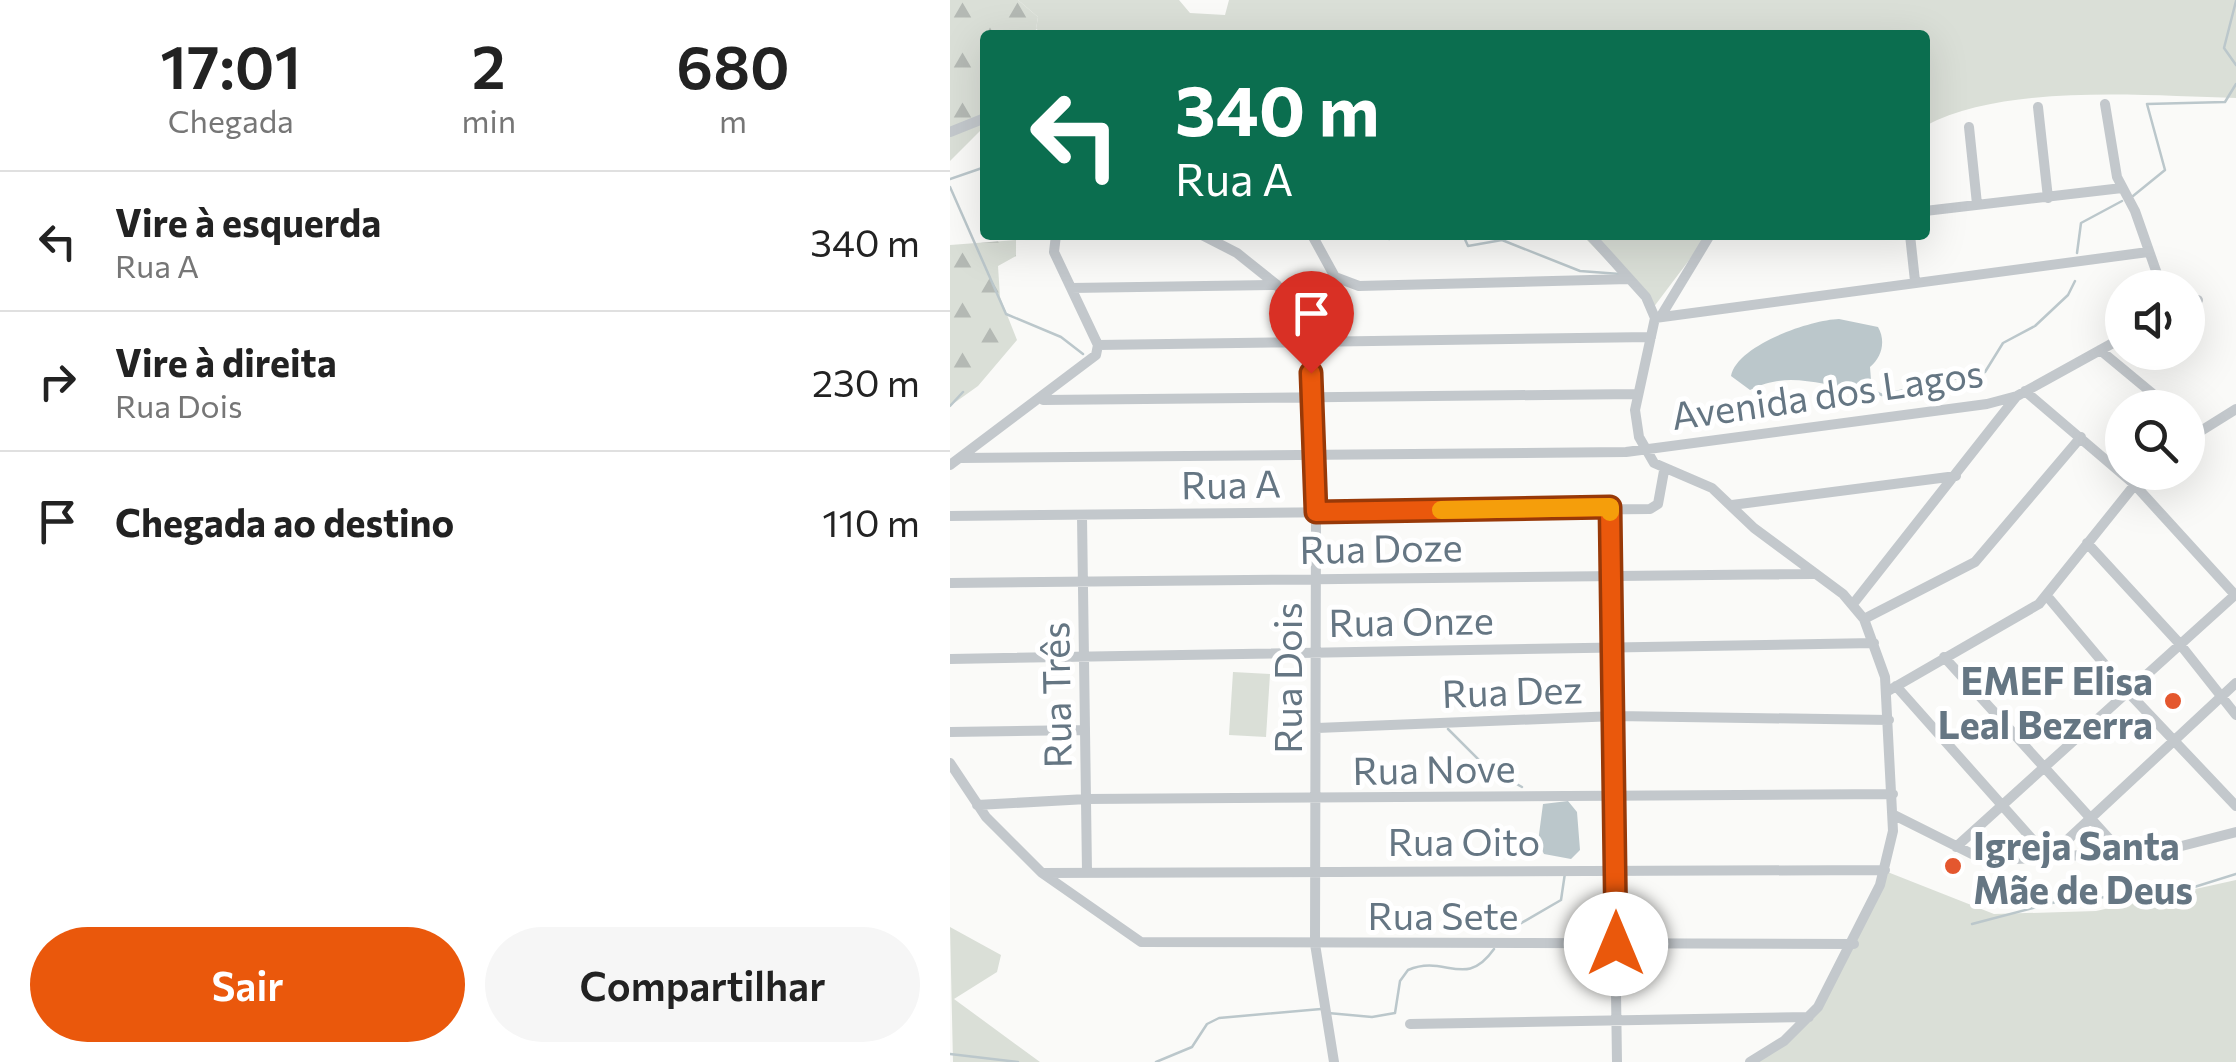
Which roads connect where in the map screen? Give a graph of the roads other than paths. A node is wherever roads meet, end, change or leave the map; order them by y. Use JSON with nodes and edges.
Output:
{"nodes":[{"id":1,"x":2106,"y":104,"type":"dead end"},
{"id":2,"x":2038,"y":107,"type":"dead end"},
{"id":3,"x":980,"y":120,"type":"edge"},
{"id":4,"x":1969,"y":128,"type":"dead end"},
{"id":5,"x":950,"y":132,"type":"edge"},
{"id":6,"x":2122,"y":188,"type":"junction"},
{"id":7,"x":2048,"y":198,"type":"junction"},
{"id":8,"x":1977,"y":204,"type":"junction"},
{"id":9,"x":1930,"y":210,"type":"edge"},
{"id":10,"x":1055,"y":240,"type":"edge"},
{"id":11,"x":1211,"y":240,"type":"edge"},
{"id":12,"x":1315,"y":240,"type":"edge"},
{"id":13,"x":1594,"y":240,"type":"edge"},
{"id":14,"x":1707,"y":240,"type":"edge"},
{"id":15,"x":1911,"y":240,"type":"edge"},
{"id":16,"x":2148,"y":252,"type":"junction"},
{"id":17,"x":2155,"y":270,"type":"edge"},
{"id":18,"x":1629,"y":279,"type":"junction"},
{"id":19,"x":1915,"y":281,"type":"junction"},
{"id":20,"x":1276,"y":285,"type":"junction"},
{"id":21,"x":1071,"y":288,"type":"junction"},
{"id":22,"x":1658,"y":317,"type":"junction"},
{"id":23,"x":1651,"y":337,"type":"junction"},
{"id":24,"x":1306,"y":341,"type":"junction"},
{"id":25,"x":1098,"y":345,"type":"junction"},
{"id":26,"x":2105,"y":347,"type":"edge"},
{"id":27,"x":2100,"y":350,"type":"junction"},
{"id":28,"x":2148,"y":390,"type":"edge"},
{"id":29,"x":1637,"y":394,"type":"junction"},
{"id":30,"x":2021,"y":394,"type":"junction"},
{"id":31,"x":1312,"y":398,"type":"junction"},
{"id":32,"x":1042,"y":400,"type":"junction"},
{"id":33,"x":2236,"y":409,"type":"edge"},
{"id":34,"x":2205,"y":427,"type":"edge"},
{"id":35,"x":2081,"y":437,"type":"junction"},
{"id":36,"x":1644,"y":447,"type":"junction"},
{"id":37,"x":1315,"y":456,"type":"junction"},
{"id":38,"x":2105,"y":458,"type":"edge"},
{"id":39,"x":955,"y":462,"type":"edge"},
{"id":40,"x":1664,"y":471,"type":"junction"},
{"id":41,"x":1957,"y":476,"type":"junction"},
{"id":42,"x":2129,"y":490,"type":"edge"},
{"id":43,"x":2139,"y":490,"type":"edge"},
{"id":44,"x":1732,"y":505,"type":"junction"},
{"id":45,"x":1610,"y":507,"type":"junction"},
{"id":46,"x":1316,"y":512,"type":"junction"},
{"id":47,"x":950,"y":516,"type":"edge"},
{"id":48,"x":1082,"y":516,"type":"junction"},
{"id":49,"x":2086,"y":543,"type":"junction"},
{"id":50,"x":1612,"y":573,"type":"junction"},
{"id":51,"x":1814,"y":574,"type":"junction"},
{"id":52,"x":1315,"y":578,"type":"junction"},
{"id":53,"x":1083,"y":582,"type":"junction"},
{"id":54,"x":950,"y":583,"type":"edge"},
{"id":55,"x":2047,"y":596,"type":"junction"},
{"id":56,"x":2236,"y":596,"type":"edge"},
{"id":57,"x":1853,"y":604,"type":"junction"},
{"id":58,"x":1864,"y":619,"type":"junction"},
{"id":59,"x":1874,"y":643,"type":"junction"},
{"id":60,"x":2178,"y":643,"type":"junction"},
{"id":61,"x":1614,"y":647,"type":"junction"},
{"id":62,"x":1316,"y":652,"type":"junction"},
{"id":63,"x":1086,"y":655,"type":"junction"},
{"id":64,"x":950,"y":658,"type":"edge"},
{"id":65,"x":1944,"y":658,"type":"junction"},
{"id":66,"x":2236,"y":683,"type":"edge"},
{"id":67,"x":1892,"y":688,"type":"junction"},
{"id":68,"x":2126,"y":690,"type":"junction"},
{"id":69,"x":2220,"y":698,"type":"junction"},
{"id":70,"x":2236,"y":715,"type":"edge"},
{"id":71,"x":1616,"y":716,"type":"junction"},
{"id":72,"x":1889,"y":720,"type":"junction"},
{"id":73,"x":1317,"y":728,"type":"junction"},
{"id":74,"x":1086,"y":730,"type":"junction"},
{"id":75,"x":950,"y":732,"type":"edge"},
{"id":76,"x":2172,"y":739,"type":"junction"},
{"id":77,"x":950,"y":762,"type":"edge"},
{"id":78,"x":2045,"y":766,"type":"junction"},
{"id":79,"x":1616,"y":794,"type":"junction"},
{"id":80,"x":1892,"y":794,"type":"junction"},
{"id":81,"x":1087,"y":799,"type":"junction"},
{"id":82,"x":1316,"y":801,"type":"junction"},
{"id":83,"x":977,"y":804,"type":"junction"},
{"id":84,"x":2004,"y":804,"type":"junction"},
{"id":85,"x":2236,"y":806,"type":"edge"},
{"id":86,"x":1894,"y":814,"type":"junction"},
{"id":87,"x":2092,"y":818,"type":"junction"},
{"id":88,"x":2236,"y":832,"type":"edge"},
{"id":89,"x":1956,"y":847,"type":"junction"},
{"id":90,"x":2123,"y":854,"type":"junction"},
{"id":91,"x":2049,"y":857,"type":"junction"},
{"id":92,"x":1316,"y":869,"type":"junction"},
{"id":93,"x":1616,"y":870,"type":"junction"},
{"id":94,"x":1884,"y":870,"type":"junction"},
{"id":95,"x":1088,"y":872,"type":"junction"},
{"id":96,"x":1042,"y":873,"type":"junction"},
{"id":97,"x":1314,"y":944,"type":"junction"},
{"id":98,"x":1616,"y":944,"type":"junction"},
{"id":99,"x":1854,"y":944,"type":"junction"},
{"id":100,"x":1810,"y":1017,"type":"junction"},
{"id":101,"x":1617,"y":1020,"type":"junction"},
{"id":102,"x":1410,"y":1024,"type":"dead end"},
{"id":103,"x":1334,"y":1062,"type":"edge"},
{"id":104,"x":1618,"y":1062,"type":"edge"},
{"id":105,"x":1750,"y":1062,"type":"edge"}],
"edges":[{"from":1,"to":6,"type":"street"},
{"from":2,"to":7,"type":"street"},
{"from":3,"to":5,"type":"street"},
{"from":4,"to":8,"type":"street"},
{"from":6,"to":7,"type":"street"},
{"from":6,"to":16,"type":"street"},
{"from":7,"to":8,"type":"street"},
{"from":8,"to":9,"type":"street"},
{"from":10,"to":21,"type":"street"},
{"from":11,"to":20,"type":"street","name":"Rua Dois"},
{"from":12,"to":18,"type":"street"},
{"from":13,"to":18,"type":"street"},
{"from":14,"to":22,"type":"street"},
{"from":15,"to":19,"type":"street"},
{"from":16,"to":17,"type":"street"},
{"from":16,"to":19,"type":"street"},
{"from":18,"to":22,"type":"street"},
{"from":19,"to":22,"type":"street"},
{"from":20,"to":21,"type":"street"},
{"from":20,"to":24,"type":"street","name":"Rua Dois"},
{"from":21,"to":25,"type":"street"},
{"from":22,"to":23,"type":"street"},
{"from":23,"to":24,"type":"street"},
{"from":23,"to":29,"type":"street"},
{"from":24,"to":25,"type":"street"},
{"from":24,"to":31,"type":"street","name":"Rua Dois"},
{"from":25,"to":32,"type":"street"},
{"from":26,"to":27,"type":"street","name":"Avenida dos Lagos"},
{"from":27,"to":28,"type":"street"},
{"from":27,"to":30,"type":"street","name":"Avenida dos Lagos"},
{"from":29,"to":31,"type":"street"},
{"from":29,"to":36,"type":"street"},
{"from":30,"to":35,"type":"street"},
{"from":30,"to":36,"type":"street","name":"Avenida dos Lagos"},
{"from":30,"to":41,"type":"street"},
{"from":31,"to":32,"type":"street"},
{"from":31,"to":37,"type":"street","name":"Rua Dois"},
{"from":32,"to":39,"type":"street"},
{"from":33,"to":34,"type":"street"},
{"from":35,"to":38,"type":"street"},
{"from":35,"to":58,"type":"street"},
{"from":36,"to":37,"type":"street","name":"Avenida dos Lagos"},
{"from":36,"to":40,"type":"street"},
{"from":37,"to":39,"type":"street","name":"Avenida dos Lagos"},
{"from":37,"to":46,"type":"street","name":"Rua Dois"},
{"from":40,"to":44,"type":"street"},
{"from":40,"to":45,"type":"street","name":"Rua A"},
{"from":41,"to":44,"type":"street"},
{"from":41,"to":57,"type":"street"},
{"from":42,"to":49,"type":"street"},
{"from":43,"to":56,"type":"street"},
{"from":44,"to":51,"type":"street"},
{"from":45,"to":46,"type":"street","name":"Rua A"},
{"from":45,"to":50,"type":"street"},
{"from":46,"to":48,"type":"street","name":"Rua A"},
{"from":46,"to":52,"type":"street","name":"Rua Dois"},
{"from":47,"to":48,"type":"street","name":"Rua A"},
{"from":48,"to":53,"type":"street","name":"Rua Três"},
{"from":49,"to":55,"type":"street"},
{"from":49,"to":60,"type":"street"},
{"from":50,"to":51,"type":"street","name":"Rua Doze"},
{"from":50,"to":52,"type":"street","name":"Rua Doze"},
{"from":50,"to":61,"type":"street"},
{"from":51,"to":57,"type":"street"},
{"from":52,"to":53,"type":"street","name":"Rua Doze"},
{"from":52,"to":62,"type":"street","name":"Rua Dois"},
{"from":53,"to":54,"type":"street","name":"Rua Doze"},
{"from":53,"to":63,"type":"street","name":"Rua Três"},
{"from":55,"to":65,"type":"street"},
{"from":55,"to":68,"type":"street"},
{"from":56,"to":60,"type":"street"},
{"from":57,"to":58,"type":"street"},
{"from":58,"to":59,"type":"street"},
{"from":59,"to":61,"type":"street","name":"Rua Onze"},
{"from":59,"to":67,"type":"street"},
{"from":60,"to":68,"type":"street"},
{"from":60,"to":69,"type":"street"},
{"from":61,"to":62,"type":"street","name":"Rua Onze"},
{"from":61,"to":71,"type":"street"},
{"from":62,"to":63,"type":"street","name":"Rua Onze"},
{"from":62,"to":73,"type":"street","name":"Rua Dois"},
{"from":63,"to":64,"type":"street","name":"Rua Onze"},
{"from":63,"to":74,"type":"street","name":"Rua Três"},
{"from":65,"to":67,"type":"street"},
{"from":65,"to":78,"type":"street"},
{"from":66,"to":69,"type":"street"},
{"from":67,"to":72,"type":"street"},
{"from":67,"to":84,"type":"street"},
{"from":68,"to":76,"type":"street"},
{"from":68,"to":78,"type":"street"},
{"from":69,"to":70,"type":"street"},
{"from":69,"to":76,"type":"street"},
{"from":71,"to":72,"type":"street","name":"Rua Dez"},
{"from":71,"to":73,"type":"street","name":"Rua Dez"},
{"from":71,"to":79,"type":"street"},
{"from":72,"to":80,"type":"street"},
{"from":73,"to":82,"type":"street","name":"Rua Dois"},
{"from":74,"to":75,"type":"street"},
{"from":74,"to":81,"type":"street","name":"Rua Três"},
{"from":76,"to":85,"type":"street"},
{"from":76,"to":87,"type":"street"},
{"from":77,"to":83,"type":"street"},
{"from":78,"to":84,"type":"street"},
{"from":78,"to":87,"type":"street"},
{"from":79,"to":80,"type":"street","name":"Rua Nove"},
{"from":79,"to":82,"type":"street","name":"Rua Nove"},
{"from":79,"to":93,"type":"street"},
{"from":80,"to":86,"type":"street"},
{"from":81,"to":82,"type":"street","name":"Rua Nove"},
{"from":81,"to":83,"type":"street","name":"Rua Nove"},
{"from":81,"to":95,"type":"street","name":"Rua Três"},
{"from":82,"to":92,"type":"street","name":"Rua Dois"},
{"from":83,"to":96,"type":"street"},
{"from":84,"to":89,"type":"street"},
{"from":84,"to":91,"type":"street"},
{"from":86,"to":89,"type":"street"},
{"from":86,"to":94,"type":"street"},
{"from":87,"to":90,"type":"street"},
{"from":87,"to":91,"type":"street"},
{"from":88,"to":90,"type":"street"},
{"from":89,"to":91,"type":"street"},
{"from":90,"to":91,"type":"street"},
{"from":92,"to":93,"type":"street","name":"Rua Oito"},
{"from":92,"to":95,"type":"street","name":"Rua Oito"},
{"from":92,"to":97,"type":"street","name":"Rua Dois"},
{"from":93,"to":94,"type":"street","name":"Rua Oito"},
{"from":93,"to":98,"type":"street"},
{"from":94,"to":99,"type":"street"},
{"from":95,"to":96,"type":"street","name":"Rua Oito"},
{"from":96,"to":97,"type":"street","name":"Rua Sete"},
{"from":97,"to":98,"type":"street","name":"Rua Sete"},
{"from":97,"to":103,"type":"street","name":"Rua Dois"},
{"from":98,"to":99,"type":"street","name":"Rua Sete"},
{"from":98,"to":101,"type":"street"},
{"from":99,"to":100,"type":"street"},
{"from":100,"to":101,"type":"street"},
{"from":100,"to":105,"type":"street"},
{"from":101,"to":102,"type":"street"},
{"from":101,"to":104,"type":"street"}]}
